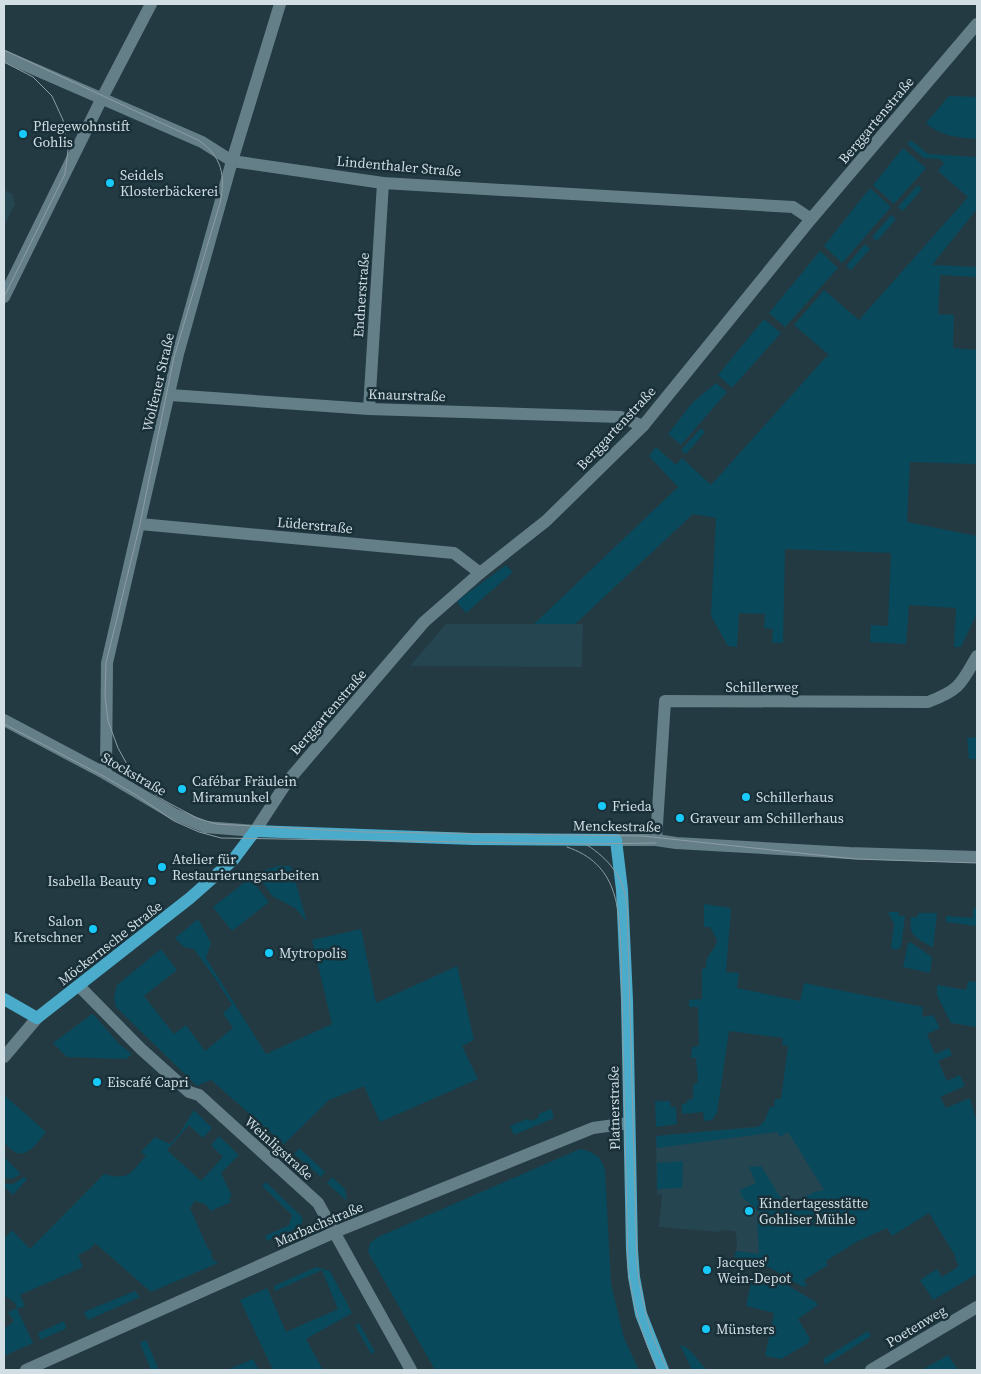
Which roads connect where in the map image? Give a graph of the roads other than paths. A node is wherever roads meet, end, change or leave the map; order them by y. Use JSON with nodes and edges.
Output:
{"nodes":[{"id":1,"x":151,"y":4,"type":"edge"},
{"id":2,"x":280,"y":4,"type":"edge"},
{"id":3,"x":977,"y":24,"type":"edge"},
{"id":4,"x":4,"y":56,"type":"edge"},
{"id":5,"x":101,"y":100,"type":"junction"},
{"id":6,"x":232,"y":161,"type":"junction"},
{"id":7,"x":383,"y":182,"type":"junction"},
{"id":8,"x":811,"y":219,"type":"junction"},
{"id":9,"x":4,"y":297,"type":"edge"},
{"id":10,"x":170,"y":395,"type":"junction"},
{"id":11,"x":369,"y":409,"type":"junction"},
{"id":12,"x":642,"y":426,"type":"junction"},
{"id":13,"x":140,"y":524,"type":"junction"},
{"id":14,"x":480,"y":573,"type":"junction"},
{"id":15,"x":977,"y":656,"type":"edge"},
{"id":16,"x":4,"y":720,"type":"edge"},
{"id":17,"x":106,"y":774,"type":"junction"},
{"id":18,"x":256,"y":832,"type":"junction"},
{"id":19,"x":616,"y":840,"type":"junction"},
{"id":20,"x":656,"y":840,"type":"junction"},
{"id":21,"x":977,"y":857,"type":"edge"},
{"id":22,"x":79,"y":986,"type":"junction"},
{"id":23,"x":4,"y":999,"type":"edge"},
{"id":24,"x":38,"y":1018,"type":"junction"},
{"id":25,"x":4,"y":1056,"type":"edge"},
{"id":26,"x":629,"y":1123,"type":"junction"},
{"id":27,"x":335,"y":1232,"type":"junction"},
{"id":28,"x":977,"y":1307,"type":"edge"},
{"id":29,"x":26,"y":1370,"type":"edge"},
{"id":30,"x":411,"y":1370,"type":"edge"},
{"id":31,"x":663,"y":1370,"type":"edge"},
{"id":32,"x":871,"y":1370,"type":"edge"}],
"edges":[{"from":1,"to":5,"type":"street"},
{"from":2,"to":6,"type":"street","name":"Wolfener Straße"},
{"from":3,"to":8,"type":"street","name":"Berggartenstraße"},
{"from":4,"to":5,"type":"street","name":"Lindenthaler Straße"},
{"from":5,"to":6,"type":"street","name":"Lindenthaler Straße"},
{"from":5,"to":9,"type":"street"},
{"from":6,"to":7,"type":"street","name":"Lindenthaler Straße"},
{"from":6,"to":10,"type":"street","name":"Wolfener Straße"},
{"from":7,"to":8,"type":"street","name":"Lindenthaler Straße"},
{"from":7,"to":11,"type":"street","name":"Endnerstraße"},
{"from":8,"to":12,"type":"street","name":"Berggartenstraße"},
{"from":10,"to":11,"type":"street","name":"Knaurstraße"},
{"from":10,"to":13,"type":"street","name":"Wolfener Straße"},
{"from":11,"to":12,"type":"street","name":"Knaurstraße"},
{"from":12,"to":14,"type":"street","name":"Berggartenstraße"},
{"from":13,"to":14,"type":"street","name":"Lüderstraße"},
{"from":13,"to":17,"type":"street","name":"Wolfener Straße"},
{"from":14,"to":18,"type":"street","name":"Berggartenstraße"},
{"from":15,"to":20,"type":"street","name":"Schillerweg"},
{"from":16,"to":17,"type":"street","name":"Stockstraße"},
{"from":17,"to":18,"type":"street","name":"Stockstraße"},
{"from":18,"to":19,"type":"main road","name":"Menckestraße"},
{"from":18,"to":22,"type":"main road","name":"Möckernsche Straße"},
{"from":19,"to":20,"type":"street","name":"Menckestraße"},
{"from":19,"to":26,"type":"main road","name":"Platnerstraße"},
{"from":20,"to":21,"type":"street","name":"Menckestraße"},
{"from":22,"to":24,"type":"main road","name":"Möckernsche Straße"},
{"from":22,"to":27,"type":"street","name":"Weinligstraße"},
{"from":23,"to":24,"type":"main road"},
{"from":24,"to":25,"type":"street","name":"Möckernsche Straße"},
{"from":26,"to":27,"type":"street","name":"Marbachstraße"},
{"from":26,"to":31,"type":"main road","name":"Platnerstraße"},
{"from":27,"to":29,"type":"street","name":"Marbachstraße"},
{"from":27,"to":30,"type":"street","name":"Weinligstraße"},
{"from":28,"to":32,"type":"street","name":"Poetenweg"}]}
